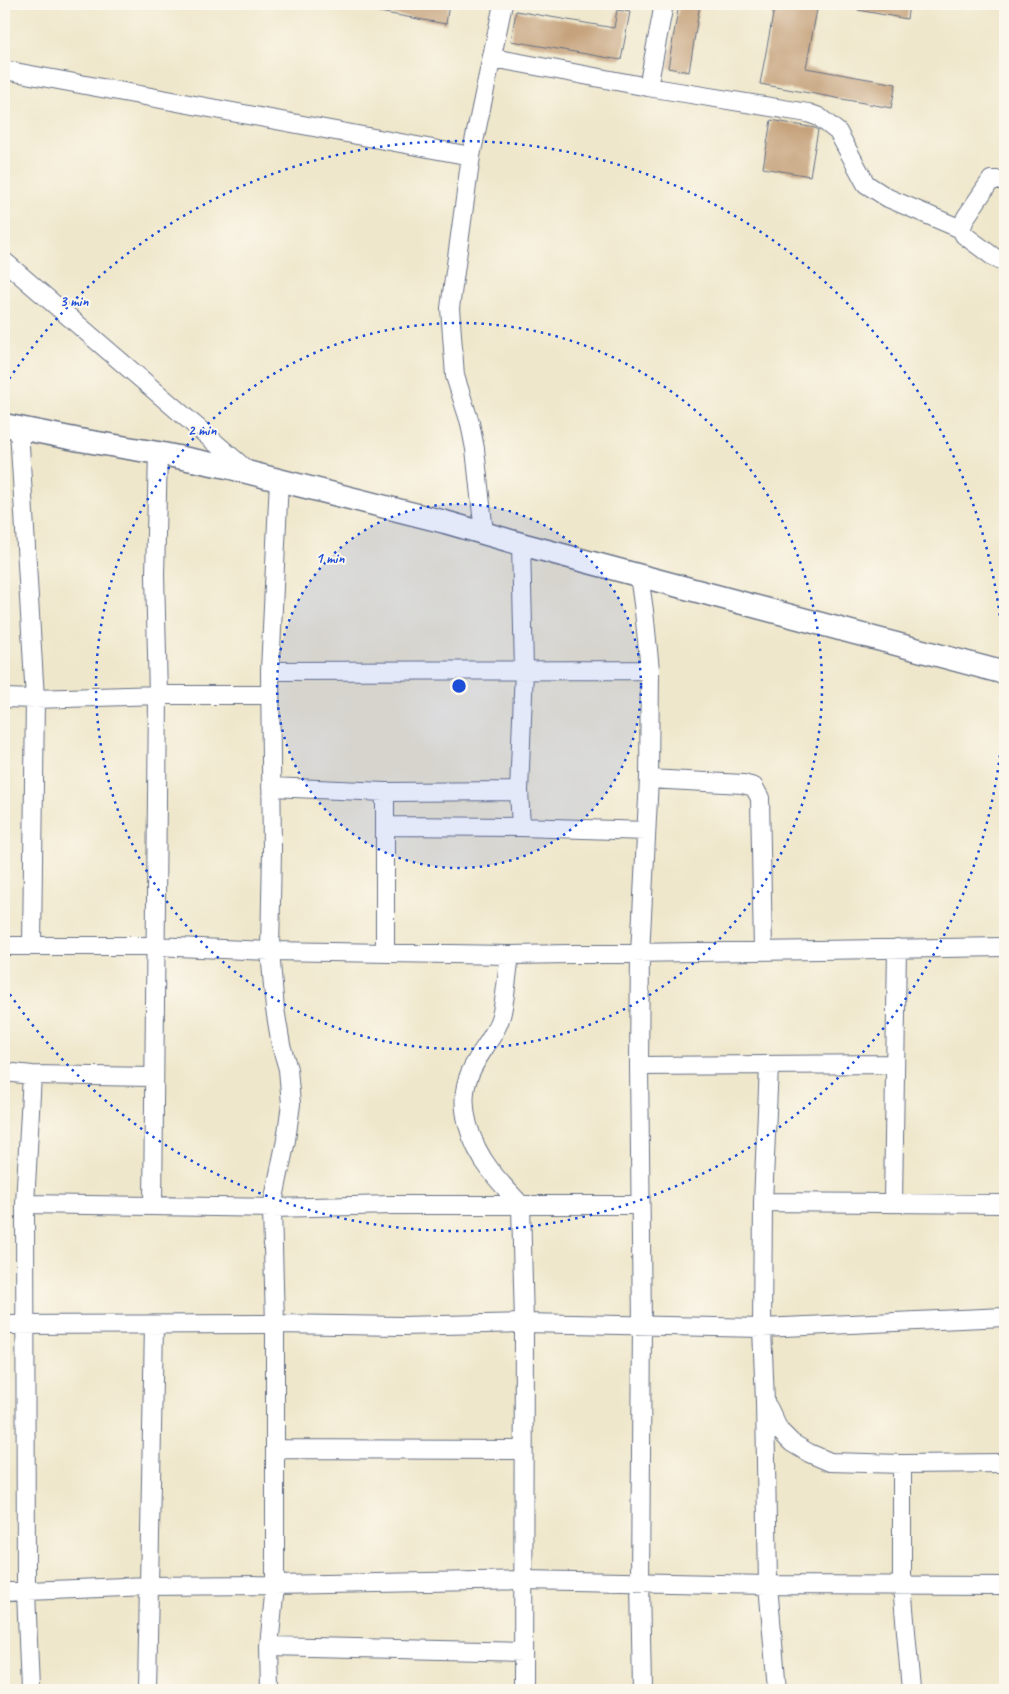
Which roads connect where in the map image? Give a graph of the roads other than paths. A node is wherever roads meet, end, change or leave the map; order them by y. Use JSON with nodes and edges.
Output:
{"nodes":[{"id":1,"x":503,"y":4,"type":"edge"},
{"id":2,"x":664,"y":4,"type":"edge"},
{"id":3,"x":493,"y":58,"type":"junction"},
{"id":4,"x":4,"y":70,"type":"edge"},
{"id":5,"x":648,"y":87,"type":"junction"},
{"id":6,"x":471,"y":156,"type":"junction"},
{"id":7,"x":1005,"y":180,"type":"edge"},
{"id":8,"x":961,"y":229,"type":"junction"},
{"id":9,"x":4,"y":261,"type":"edge"},
{"id":10,"x":1005,"y":262,"type":"edge"},
{"id":11,"x":11,"y":427,"type":"edge"},
{"id":12,"x":158,"y":453,"type":"junction"},
{"id":13,"x":250,"y":473,"type":"junction"},
{"id":14,"x":279,"y":480,"type":"junction"},
{"id":15,"x":484,"y":533,"type":"junction"},
{"id":16,"x":522,"y":544,"type":"junction"},
{"id":17,"x":639,"y":575,"type":"junction"},
{"id":18,"x":524,"y":670,"type":"junction"},
{"id":19,"x":650,"y":670,"type":"junction"},
{"id":20,"x":270,"y":671,"type":"junction"},
{"id":21,"x":1005,"y":673,"type":"edge"},
{"id":22,"x":158,"y":695,"type":"junction"},
{"id":23,"x":270,"y":695,"type":"junction"},
{"id":24,"x":4,"y":698,"type":"edge"},
{"id":25,"x":35,"y":699,"type":"junction"},
{"id":26,"x":648,"y":779,"type":"junction"},
{"id":27,"x":271,"y":787,"type":"junction"},
{"id":28,"x":519,"y":790,"type":"junction"},
{"id":29,"x":385,"y":792,"type":"junction"},
{"id":30,"x":385,"y":826,"type":"junction"},
{"id":31,"x":521,"y":826,"type":"junction"},
{"id":32,"x":646,"y":831,"type":"junction"},
{"id":33,"x":32,"y":945,"type":"junction"},
{"id":34,"x":4,"y":946,"type":"edge"},
{"id":35,"x":155,"y":946,"type":"junction"},
{"id":36,"x":1005,"y":947,"type":"edge"},
{"id":37,"x":898,"y":948,"type":"junction"},
{"id":38,"x":763,"y":950,"type":"junction"},
{"id":39,"x":270,"y":951,"type":"junction"},
{"id":40,"x":385,"y":952,"type":"junction"},
{"id":41,"x":640,"y":954,"type":"junction"},
{"id":42,"x":510,"y":955,"type":"junction"},
{"id":43,"x":894,"y":1064,"type":"junction"},
{"id":44,"x":639,"y":1066,"type":"junction"},
{"id":45,"x":769,"y":1066,"type":"junction"},
{"id":46,"x":4,"y":1072,"type":"edge"},
{"id":47,"x":32,"y":1075,"type":"junction"},
{"id":48,"x":153,"y":1077,"type":"junction"},
{"id":49,"x":763,"y":1202,"type":"junction"},
{"id":50,"x":893,"y":1202,"type":"junction"},
{"id":51,"x":25,"y":1204,"type":"junction"},
{"id":52,"x":1005,"y":1204,"type":"edge"},
{"id":53,"x":522,"y":1205,"type":"junction"},
{"id":54,"x":640,"y":1205,"type":"junction"},
{"id":55,"x":153,"y":1206,"type":"junction"},
{"id":56,"x":272,"y":1208,"type":"junction"},
{"id":57,"x":1005,"y":1317,"type":"edge"},
{"id":58,"x":524,"y":1323,"type":"junction"},
{"id":59,"x":25,"y":1324,"type":"junction"},
{"id":60,"x":275,"y":1324,"type":"junction"},
{"id":61,"x":4,"y":1325,"type":"edge"},
{"id":62,"x":154,"y":1325,"type":"junction"},
{"id":63,"x":642,"y":1325,"type":"junction"},
{"id":64,"x":762,"y":1328,"type":"junction"},
{"id":65,"x":765,"y":1402,"type":"junction"},
{"id":66,"x":275,"y":1449,"type":"junction"},
{"id":67,"x":522,"y":1450,"type":"junction"},
{"id":68,"x":1005,"y":1463,"type":"edge"},
{"id":69,"x":902,"y":1464,"type":"junction"},
{"id":70,"x":524,"y":1580,"type":"junction"},
{"id":71,"x":640,"y":1582,"type":"junction"},
{"id":72,"x":768,"y":1585,"type":"junction"},
{"id":73,"x":902,"y":1585,"type":"junction"},
{"id":74,"x":148,"y":1586,"type":"junction"},
{"id":75,"x":275,"y":1586,"type":"junction"},
{"id":76,"x":1005,"y":1586,"type":"edge"},
{"id":77,"x":26,"y":1591,"type":"junction"},
{"id":78,"x":4,"y":1592,"type":"edge"},
{"id":79,"x":270,"y":1646,"type":"junction"},
{"id":80,"x":523,"y":1652,"type":"junction"},
{"id":81,"x":30,"y":1690,"type":"edge"},
{"id":82,"x":147,"y":1690,"type":"edge"},
{"id":83,"x":270,"y":1690,"type":"edge"},
{"id":84,"x":523,"y":1690,"type":"edge"},
{"id":85,"x":642,"y":1690,"type":"edge"},
{"id":86,"x":777,"y":1690,"type":"edge"},
{"id":87,"x":911,"y":1690,"type":"edge"}],
"edges":[{"from":1,"to":3,"type":"street"},
{"from":2,"to":5,"type":"street"},
{"from":3,"to":5,"type":"street"},
{"from":3,"to":6,"type":"street"},
{"from":4,"to":6,"type":"street"},
{"from":5,"to":8,"type":"street"},
{"from":6,"to":15,"type":"street"},
{"from":7,"to":8,"type":"street"},
{"from":8,"to":10,"type":"street"},
{"from":9,"to":13,"type":"street"},
{"from":11,"to":12,"type":"main road"},
{"from":11,"to":25,"type":"street"},
{"from":12,"to":13,"type":"main road"},
{"from":12,"to":22,"type":"street"},
{"from":13,"to":14,"type":"main road"},
{"from":14,"to":15,"type":"main road"},
{"from":14,"to":20,"type":"street"},
{"from":15,"to":16,"type":"main road"},
{"from":16,"to":17,"type":"main road"},
{"from":16,"to":18,"type":"street"},
{"from":17,"to":19,"type":"street"},
{"from":17,"to":21,"type":"main road"},
{"from":18,"to":19,"type":"street"},
{"from":18,"to":20,"type":"street"},
{"from":18,"to":28,"type":"street"},
{"from":19,"to":26,"type":"street"},
{"from":20,"to":23,"type":"street"},
{"from":22,"to":23,"type":"street"},
{"from":22,"to":25,"type":"street"},
{"from":22,"to":35,"type":"street"},
{"from":23,"to":27,"type":"street"},
{"from":24,"to":25,"type":"street"},
{"from":25,"to":33,"type":"street"},
{"from":26,"to":32,"type":"street"},
{"from":26,"to":38,"type":"street"},
{"from":27,"to":29,"type":"street"},
{"from":27,"to":39,"type":"street"},
{"from":28,"to":29,"type":"street"},
{"from":28,"to":31,"type":"street"},
{"from":29,"to":30,"type":"street"},
{"from":30,"to":31,"type":"street"},
{"from":30,"to":40,"type":"street"},
{"from":31,"to":32,"type":"street"},
{"from":32,"to":41,"type":"street"},
{"from":33,"to":34,"type":"street"},
{"from":33,"to":35,"type":"street"},
{"from":35,"to":39,"type":"street"},
{"from":35,"to":48,"type":"street"},
{"from":36,"to":37,"type":"street"},
{"from":37,"to":38,"type":"street"},
{"from":37,"to":43,"type":"street"},
{"from":38,"to":41,"type":"street"},
{"from":39,"to":40,"type":"street"},
{"from":39,"to":56,"type":"street"},
{"from":40,"to":42,"type":"street"},
{"from":41,"to":42,"type":"street"},
{"from":41,"to":44,"type":"street"},
{"from":42,"to":53,"type":"street"},
{"from":43,"to":45,"type":"street"},
{"from":43,"to":50,"type":"street"},
{"from":44,"to":45,"type":"street"},
{"from":44,"to":54,"type":"street"},
{"from":45,"to":49,"type":"street"},
{"from":46,"to":47,"type":"street"},
{"from":47,"to":48,"type":"street"},
{"from":47,"to":51,"type":"street"},
{"from":48,"to":55,"type":"street"},
{"from":49,"to":50,"type":"street"},
{"from":49,"to":64,"type":"street"},
{"from":50,"to":52,"type":"street"},
{"from":51,"to":55,"type":"street"},
{"from":51,"to":59,"type":"street"},
{"from":53,"to":54,"type":"street"},
{"from":53,"to":56,"type":"street"},
{"from":53,"to":58,"type":"street"},
{"from":54,"to":63,"type":"street"},
{"from":55,"to":56,"type":"street"},
{"from":56,"to":60,"type":"street"},
{"from":57,"to":64,"type":"street"},
{"from":58,"to":60,"type":"street"},
{"from":58,"to":63,"type":"street"},
{"from":58,"to":67,"type":"street"},
{"from":59,"to":61,"type":"street"},
{"from":59,"to":62,"type":"street"},
{"from":59,"to":77,"type":"street"},
{"from":60,"to":62,"type":"street"},
{"from":60,"to":66,"type":"street"},
{"from":62,"to":74,"type":"street"},
{"from":63,"to":64,"type":"street"},
{"from":63,"to":71,"type":"street"},
{"from":64,"to":65,"type":"street"},
{"from":65,"to":69,"type":"street"},
{"from":65,"to":72,"type":"street"},
{"from":66,"to":67,"type":"street"},
{"from":66,"to":75,"type":"street"},
{"from":67,"to":70,"type":"street"},
{"from":68,"to":69,"type":"street"},
{"from":69,"to":73,"type":"street"},
{"from":70,"to":71,"type":"street"},
{"from":70,"to":75,"type":"street"},
{"from":70,"to":80,"type":"street"},
{"from":71,"to":72,"type":"street"},
{"from":71,"to":85,"type":"street"},
{"from":72,"to":73,"type":"street"},
{"from":72,"to":86,"type":"street"},
{"from":73,"to":76,"type":"street"},
{"from":73,"to":87,"type":"street"},
{"from":74,"to":75,"type":"street"},
{"from":74,"to":77,"type":"street"},
{"from":74,"to":82,"type":"street"},
{"from":75,"to":79,"type":"street"},
{"from":77,"to":78,"type":"street"},
{"from":77,"to":81,"type":"street"},
{"from":79,"to":80,"type":"street"},
{"from":79,"to":83,"type":"street"},
{"from":80,"to":84,"type":"street"}]}
